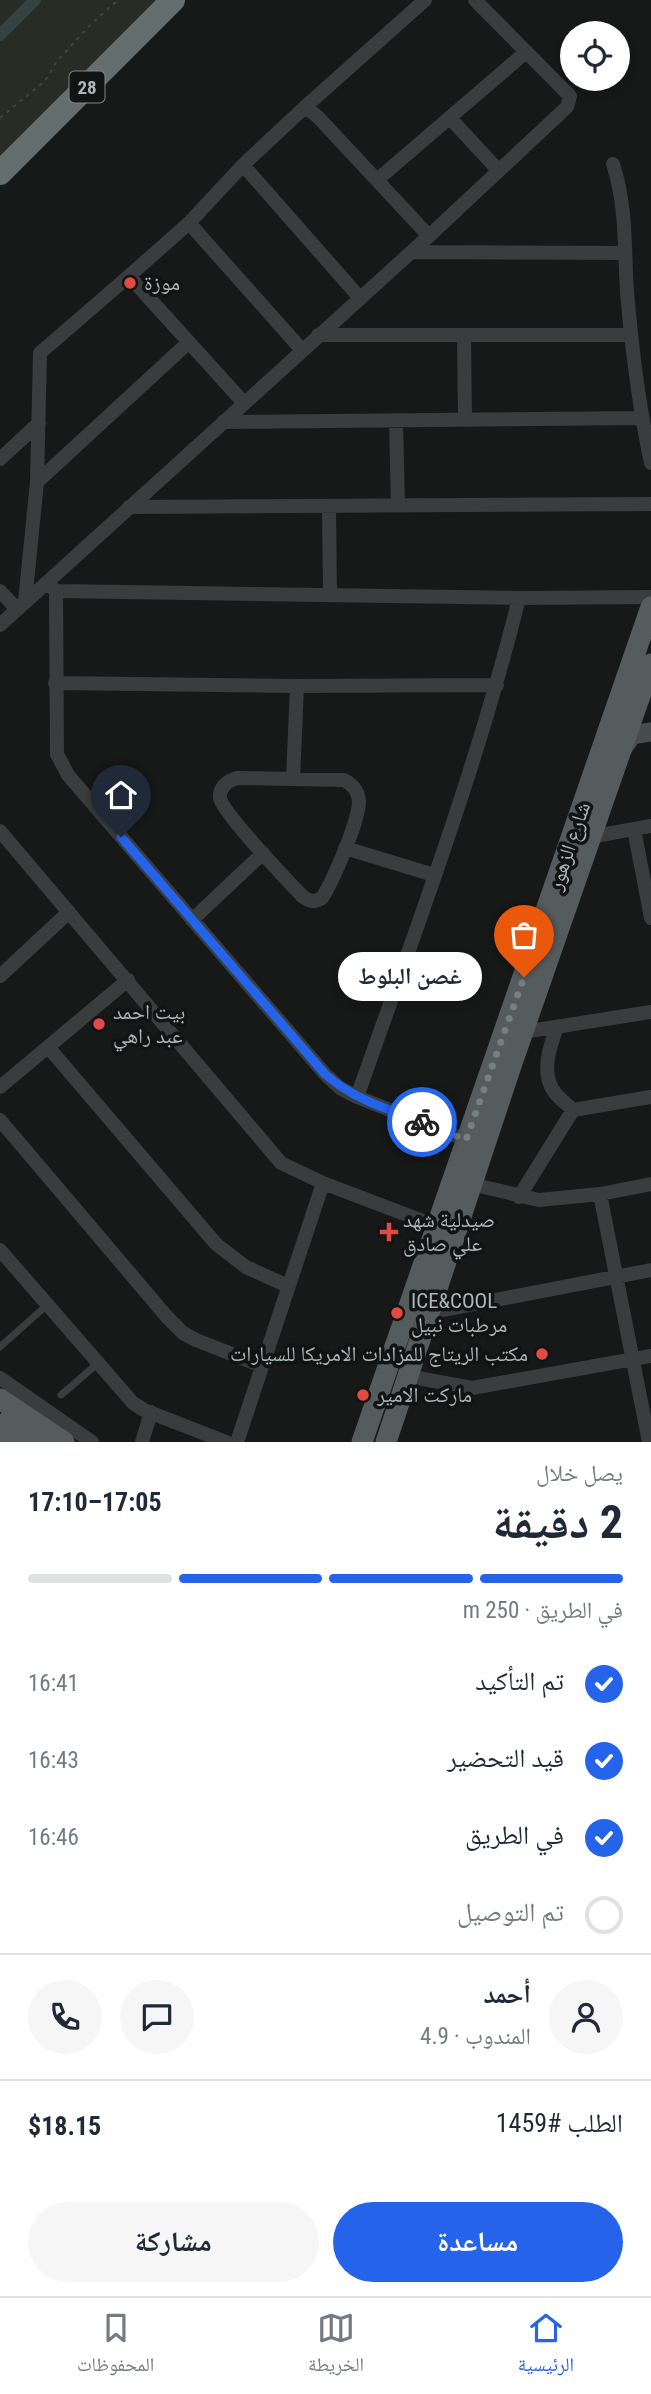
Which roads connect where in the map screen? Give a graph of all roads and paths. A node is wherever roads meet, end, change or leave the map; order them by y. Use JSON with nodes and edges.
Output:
{"nodes":[{"id":1,"x":118,"y":0,"type":"edge"},
{"id":2,"x":173,"y":0,"type":"edge"},
{"id":3,"x":425,"y":0,"type":"edge"},
{"id":4,"x":475,"y":0,"type":"edge"},
{"id":5,"x":526,"y":52,"type":"junction"},
{"id":6,"x":305,"y":107,"type":"junction"},
{"id":7,"x":0,"y":118,"type":"edge"},
{"id":8,"x":450,"y":118,"type":"junction"},
{"id":9,"x":613,"y":164,"type":"dead end"},
{"id":10,"x":243,"y":165,"type":"junction"},
{"id":11,"x":498,"y":170,"type":"junction"},
{"id":12,"x":0,"y":173,"type":"edge"},
{"id":13,"x":377,"y":180,"type":"junction"},
{"id":14,"x":189,"y":223,"type":"junction"},
{"id":15,"x":429,"y":236,"type":"junction"},
{"id":16,"x":411,"y":252,"type":"junction"},
{"id":17,"x":625,"y":253,"type":"junction"},
{"id":18,"x":130,"y":276,"type":"junction"},
{"id":19,"x":360,"y":298,"type":"junction"},
{"id":20,"x":318,"y":335,"type":"junction"},
{"id":21,"x":464,"y":335,"type":"junction"},
{"id":22,"x":631,"y":335,"type":"junction"},
{"id":23,"x":189,"y":342,"type":"junction"},
{"id":24,"x":302,"y":350,"type":"junction"},
{"id":25,"x":244,"y":403,"type":"junction"},
{"id":26,"x":641,"y":418,"type":"junction"},
{"id":27,"x":465,"y":419,"type":"junction"},
{"id":28,"x":396,"y":421,"type":"junction"},
{"id":29,"x":223,"y":422,"type":"junction"},
{"id":30,"x":39,"y":423,"type":"junction"},
{"id":31,"x":648,"y":440,"type":"edge"},
{"id":32,"x":0,"y":459,"type":"edge"},
{"id":33,"x":651,"y":463,"type":"edge"},
{"id":34,"x":37,"y":482,"type":"junction"},
{"id":35,"x":651,"y":504,"type":"edge"},
{"id":36,"x":398,"y":505,"type":"junction"},
{"id":37,"x":129,"y":507,"type":"junction"},
{"id":38,"x":329,"y":507,"type":"junction"},
{"id":39,"x":51,"y":587,"type":"junction"},
{"id":40,"x":0,"y":591,"type":"edge"},
{"id":41,"x":330,"y":595,"type":"junction"},
{"id":42,"x":651,"y":597,"type":"edge"},
{"id":43,"x":519,"y":598,"type":"junction"},
{"id":44,"x":21,"y":605,"type":"junction"},
{"id":45,"x":651,"y":607,"type":"edge"},
{"id":46,"x":0,"y":625,"type":"edge"},
{"id":47,"x":648,"y":674,"type":"edge"},
{"id":48,"x":55,"y":683,"type":"junction"},
{"id":49,"x":497,"y":685,"type":"junction"},
{"id":50,"x":297,"y":686,"type":"junction"},
{"id":51,"x":651,"y":709,"type":"edge"},
{"id":52,"x":651,"y":732,"type":"edge"},
{"id":53,"x":621,"y":752,"type":"junction"},
{"id":54,"x":293,"y":779,"type":"junction"},
{"id":55,"x":651,"y":826,"type":"edge"},
{"id":56,"x":635,"y":829,"type":"junction"},
{"id":57,"x":0,"y":831,"type":"edge"},
{"id":58,"x":590,"y":837,"type":"junction"},
{"id":59,"x":345,"y":848,"type":"junction"},
{"id":60,"x":263,"y":853,"type":"junction"},
{"id":61,"x":434,"y":875,"type":"junction"},
{"id":62,"x":69,"y":912,"type":"junction"},
{"id":63,"x":651,"y":918,"type":"edge"},
{"id":64,"x":192,"y":920,"type":"junction"},
{"id":65,"x":0,"y":976,"type":"edge"},
{"id":66,"x":128,"y":980,"type":"junction"},
{"id":67,"x":651,"y":1012,"type":"edge"},
{"id":68,"x":557,"y":1027,"type":"junction"},
{"id":69,"x":523,"y":1032,"type":"junction"},
{"id":70,"x":49,"y":1048,"type":"junction"},
{"id":71,"x":0,"y":1087,"type":"edge"},
{"id":72,"x":357,"y":1097,"type":"junction"},
{"id":73,"x":651,"y":1097,"type":"edge"},
{"id":74,"x":573,"y":1110,"type":"junction"},
{"id":75,"x":0,"y":1120,"type":"edge"},
{"id":76,"x":466,"y":1140,"type":"junction"},
{"id":77,"x":323,"y":1183,"type":"junction"},
{"id":78,"x":471,"y":1184,"type":"junction"},
{"id":79,"x":651,"y":1184,"type":"edge"},
{"id":80,"x":600,"y":1194,"type":"junction"},
{"id":81,"x":519,"y":1197,"type":"junction"},
{"id":82,"x":436,"y":1226,"type":"junction"},
{"id":83,"x":0,"y":1250,"type":"edge"},
{"id":84,"x":651,"y":1270,"type":"edge"},
{"id":85,"x":616,"y":1277,"type":"junction"},
{"id":86,"x":288,"y":1286,"type":"junction"},
{"id":87,"x":47,"y":1305,"type":"junction"},
{"id":88,"x":428,"y":1313,"type":"junction"},
{"id":89,"x":0,"y":1347,"type":"edge"},
{"id":90,"x":651,"y":1356,"type":"edge"},
{"id":91,"x":632,"y":1360,"type":"junction"},
{"id":92,"x":97,"y":1364,"type":"junction"},
{"id":93,"x":262,"y":1366,"type":"junction"},
{"id":94,"x":407,"y":1376,"type":"junction"},
{"id":95,"x":0,"y":1378,"type":"edge"},
{"id":96,"x":61,"y":1395,"type":"dead end"},
{"id":97,"x":0,"y":1399,"type":"edge"},
{"id":98,"x":151,"y":1412,"type":"junction"},
{"id":99,"x":0,"y":1415,"type":"edge"},
{"id":100,"x":0,"y":1433,"type":"edge"},
{"id":101,"x":12,"y":1442,"type":"edge"},
{"id":102,"x":38,"y":1442,"type":"edge"},
{"id":103,"x":64,"y":1442,"type":"edge"},
{"id":104,"x":92,"y":1442,"type":"edge"},
{"id":105,"x":142,"y":1442,"type":"edge"},
{"id":106,"x":226,"y":1442,"type":"edge"},
{"id":107,"x":237,"y":1442,"type":"edge"},
{"id":108,"x":362,"y":1442,"type":"edge"},
{"id":109,"x":386,"y":1442,"type":"edge"},
{"id":110,"x":649,"y":1442,"type":"edge"}],
"edges":[{"from":1,"to":7,"type":"path"},
{"from":2,"to":12,"type":"highway","number":"28"},
{"from":3,"to":6,"type":"street"},
{"from":4,"to":5,"type":"street"},
{"from":5,"to":8,"type":"street"},
{"from":5,"to":11,"type":"street"},
{"from":6,"to":10,"type":"street"},
{"from":6,"to":13,"type":"street"},
{"from":8,"to":11,"type":"street"},
{"from":8,"to":13,"type":"street"},
{"from":9,"to":17,"type":"street"},
{"from":10,"to":14,"type":"street"},
{"from":10,"to":19,"type":"street"},
{"from":11,"to":15,"type":"street"},
{"from":13,"to":15,"type":"street"},
{"from":14,"to":18,"type":"street"},
{"from":14,"to":24,"type":"street"},
{"from":15,"to":16,"type":"street"},
{"from":16,"to":17,"type":"street"},
{"from":16,"to":19,"type":"street"},
{"from":17,"to":22,"type":"street"},
{"from":18,"to":23,"type":"street"},
{"from":18,"to":30,"type":"street"},
{"from":19,"to":20,"type":"street"},
{"from":20,"to":21,"type":"street"},
{"from":20,"to":24,"type":"street"},
{"from":21,"to":22,"type":"street"},
{"from":21,"to":27,"type":"street"},
{"from":22,"to":26,"type":"street"},
{"from":23,"to":25,"type":"street"},
{"from":23,"to":34,"type":"street"},
{"from":24,"to":25,"type":"street"},
{"from":25,"to":29,"type":"street"},
{"from":26,"to":27,"type":"street"},
{"from":26,"to":31,"type":"street"},
{"from":27,"to":28,"type":"street"},
{"from":28,"to":29,"type":"street"},
{"from":28,"to":36,"type":"street"},
{"from":29,"to":37,"type":"street"},
{"from":30,"to":32,"type":"street"},
{"from":30,"to":34,"type":"street"},
{"from":31,"to":33,"type":"street"},
{"from":34,"to":44,"type":"street"},
{"from":35,"to":36,"type":"street"},
{"from":36,"to":38,"type":"street"},
{"from":37,"to":38,"type":"street"},
{"from":37,"to":39,"type":"street"},
{"from":38,"to":41,"type":"street"},
{"from":39,"to":41,"type":"street"},
{"from":39,"to":44,"type":"street"},
{"from":39,"to":48,"type":"street"},
{"from":40,"to":44,"type":"street"},
{"from":41,"to":43,"type":"street"},
{"from":42,"to":43,"type":"street"},
{"from":43,"to":49,"type":"street"},
{"from":44,"to":46,"type":"street"},
{"from":45,"to":76,"type":"main road","name":"شارع الزهور"},
{"from":47,"to":51,"type":"street"},
{"from":47,"to":53,"type":"main road","name":"شارع الزهور"},
{"from":48,"to":50,"type":"street"},
{"from":48,"to":64,"type":"street"},
{"from":49,"to":50,"type":"street"},
{"from":49,"to":61,"type":"street"},
{"from":50,"to":54,"type":"street"},
{"from":52,"to":53,"type":"street"},
{"from":53,"to":58,"type":"main road","name":"شارع الزهور"},
{"from":54,"to":59,"type":"street"},
{"from":54,"to":60,"type":"street"},
{"from":55,"to":56,"type":"street"},
{"from":56,"to":58,"type":"street"},
{"from":56,"to":63,"type":"street"},
{"from":57,"to":62,"type":"street"},
{"from":58,"to":69,"type":"main road","name":"شارع الزهور"},
{"from":59,"to":60,"type":"street"},
{"from":59,"to":61,"type":"street"},
{"from":60,"to":64,"type":"street"},
{"from":61,"to":72,"type":"street"},
{"from":62,"to":65,"type":"street"},
{"from":62,"to":66,"type":"street"},
{"from":64,"to":72,"type":"street"},
{"from":66,"to":70,"type":"street"},
{"from":66,"to":77,"type":"street"},
{"from":67,"to":68,"type":"street"},
{"from":68,"to":69,"type":"street"},
{"from":68,"to":74,"type":"street"},
{"from":69,"to":78,"type":"main road","name":"شارع الزهور"},
{"from":70,"to":71,"type":"street"},
{"from":70,"to":86,"type":"street"},
{"from":72,"to":76,"type":"street"},
{"from":73,"to":74,"type":"street"},
{"from":74,"to":81,"type":"street"},
{"from":75,"to":93,"type":"street"},
{"from":76,"to":82,"type":"main road","name":"شارع الزهور"},
{"from":77,"to":82,"type":"street"},
{"from":77,"to":86,"type":"street"},
{"from":78,"to":81,"type":"street"},
{"from":78,"to":88,"type":"main road","name":"شارع الزهور"},
{"from":79,"to":80,"type":"street"},
{"from":80,"to":81,"type":"street"},
{"from":80,"to":85,"type":"street"},
{"from":82,"to":108,"type":"main road","name":"شارع الزهور"},
{"from":83,"to":87,"type":"street"},
{"from":84,"to":85,"type":"street"},
{"from":85,"to":88,"type":"street"},
{"from":85,"to":91,"type":"street"},
{"from":86,"to":93,"type":"street"},
{"from":87,"to":89,"type":"lane"},
{"from":87,"to":92,"type":"street"},
{"from":88,"to":94,"type":"main road","name":"شارع الزهور"},
{"from":90,"to":91,"type":"street"},
{"from":91,"to":94,"type":"street"},
{"from":91,"to":110,"type":"street"},
{"from":92,"to":96,"type":"lane"},
{"from":92,"to":98,"type":"street"},
{"from":93,"to":107,"type":"street"},
{"from":94,"to":109,"type":"main road","name":"شارع الزهور"},
{"from":95,"to":104,"type":"street"},
{"from":97,"to":103,"type":"main road"},
{"from":98,"to":105,"type":"street"},
{"from":98,"to":106,"type":"street"},
{"from":99,"to":102,"type":"main road"},
{"from":100,"to":101,"type":"main road"}]}
